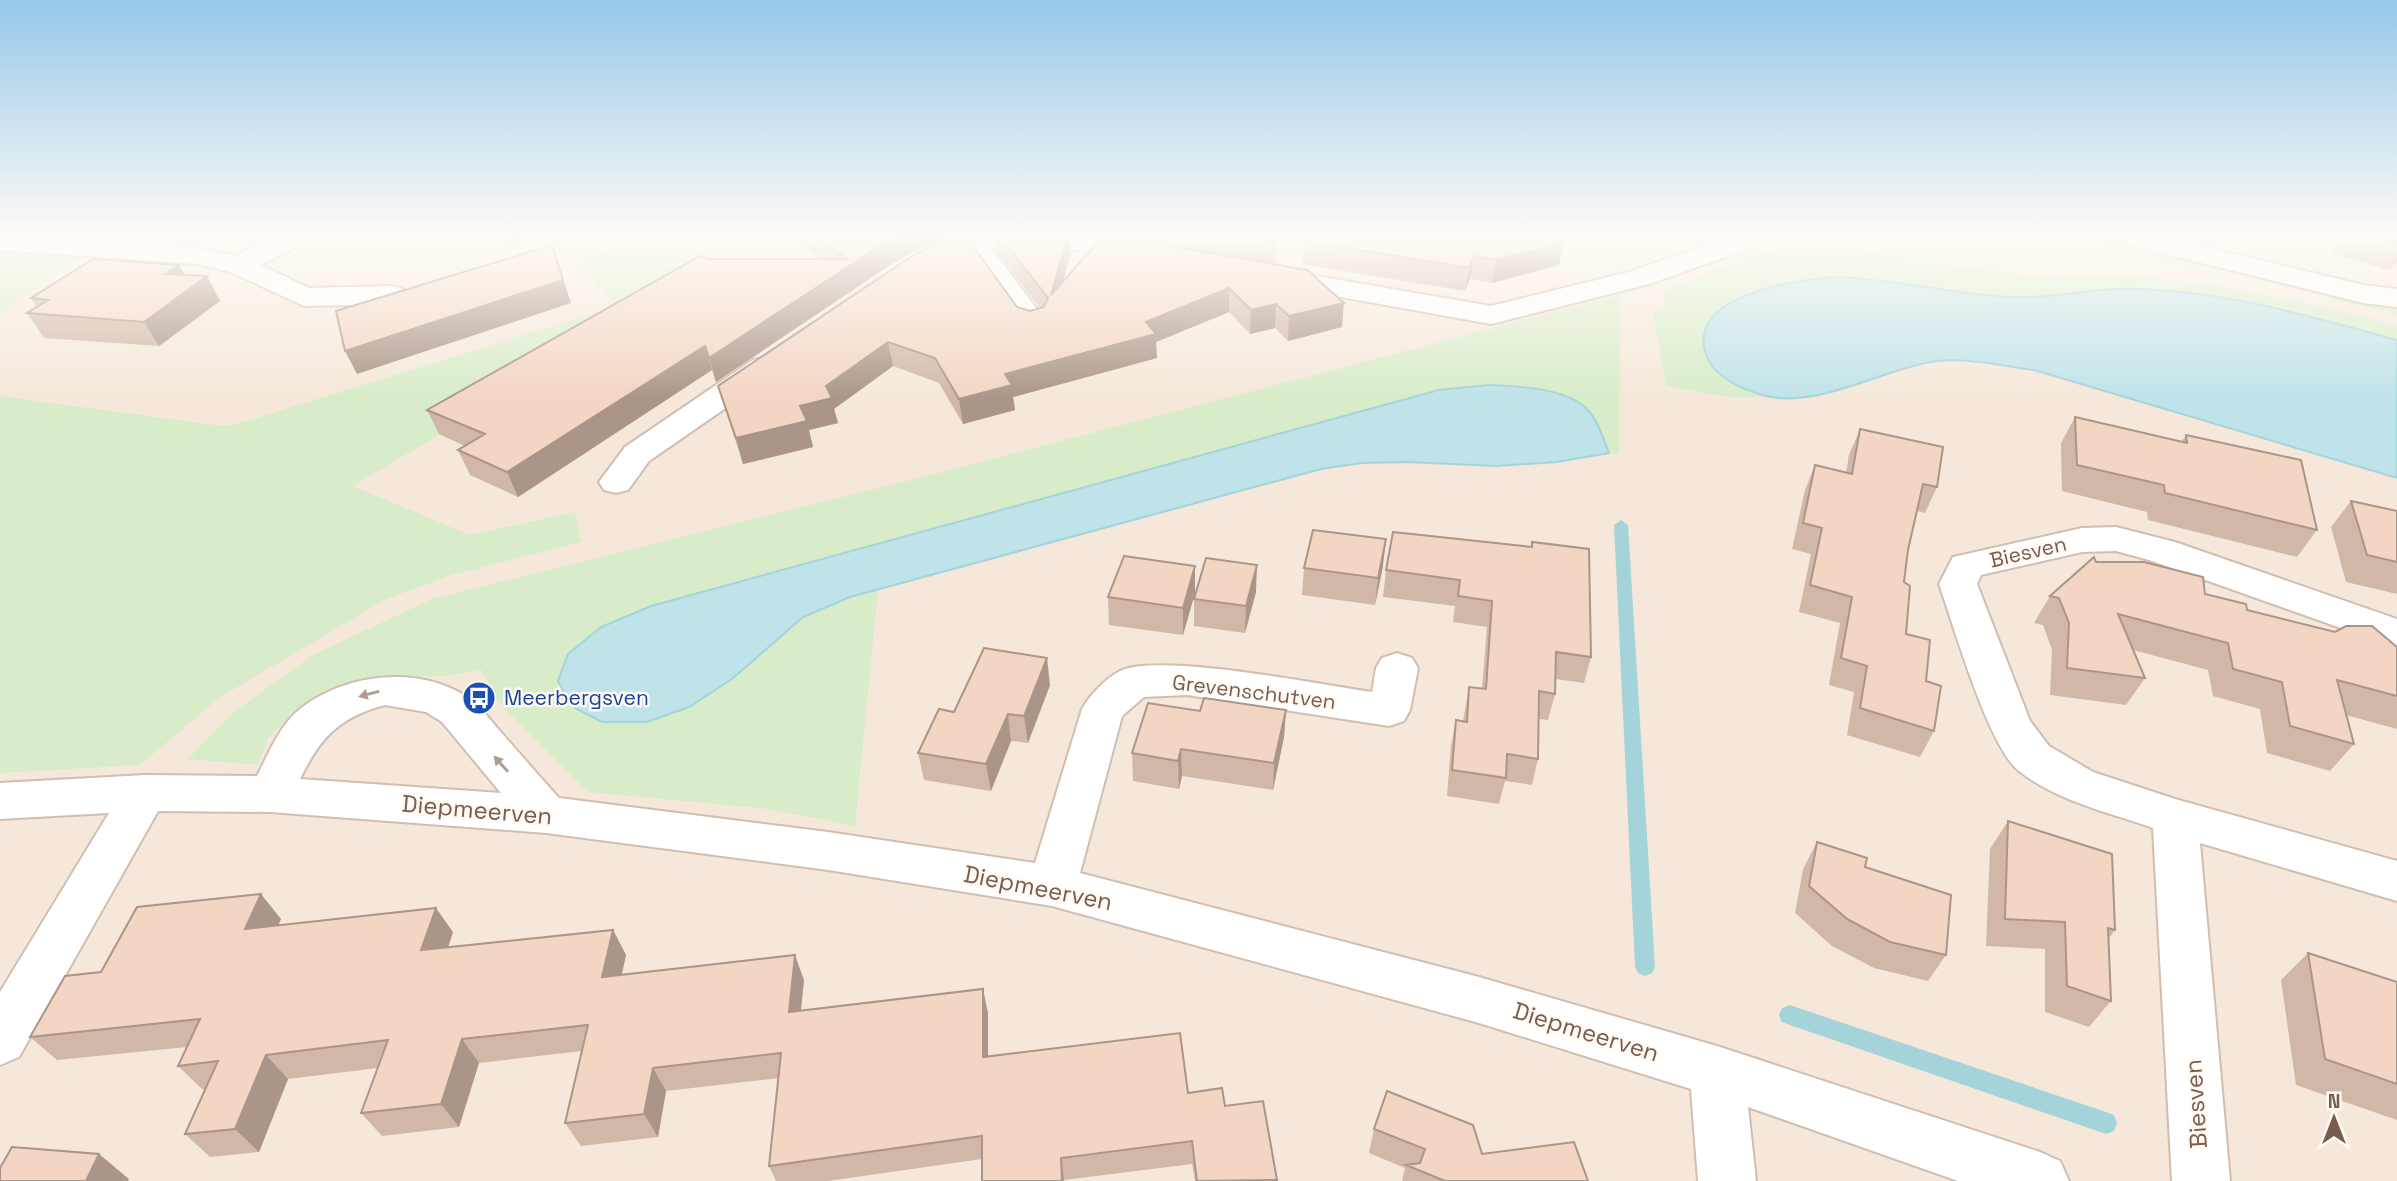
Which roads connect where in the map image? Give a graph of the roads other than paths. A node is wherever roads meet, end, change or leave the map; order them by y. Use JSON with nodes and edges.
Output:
{"nodes":[{"id":1,"x":275,"y":290,"type":"edge"},
{"id":2,"x":1007,"y":290,"type":"edge"},
{"id":3,"x":1351,"y":290,"type":"edge"},
{"id":4,"x":1591,"y":290,"type":"edge"},
{"id":5,"x":2347,"y":290,"type":"edge"},
{"id":6,"x":393,"y":295,"type":"edge"},
{"id":7,"x":2397,"y":298,"type":"edge"},
{"id":8,"x":1032,"y":324,"type":"edge"},
{"id":9,"x":784,"y":353,"type":"edge"},
{"id":10,"x":616,"y":482,"type":"dead end"},
{"id":11,"x":2397,"y":634,"type":"edge"},
{"id":12,"x":1397,"y":668,"type":"dead end"},
{"id":13,"x":145,"y":793,"type":"junction"},
{"id":14,"x":270,"y":794,"type":"junction"},
{"id":15,"x":0,"y":801,"type":"edge"},
{"id":16,"x":546,"y":815,"type":"junction"},
{"id":17,"x":2175,"y":817,"type":"junction"},
{"id":18,"x":2397,"y":881,"type":"edge"},
{"id":19,"x":1052,"y":886,"type":"junction"},
{"id":20,"x":0,"y":1040,"type":"edge"},
{"id":21,"x":1717,"y":1071,"type":"junction"},
{"id":22,"x":1727,"y":1181,"type":"edge"},
{"id":23,"x":2040,"y":1181,"type":"edge"},
{"id":24,"x":2201,"y":1181,"type":"edge"}],
"edges":[{"from":1,"to":6,"type":"street"},
{"from":2,"to":8,"type":"street"},
{"from":3,"to":4,"type":"street"},
{"from":5,"to":7,"type":"street"},
{"from":9,"to":10,"type":"street"},
{"from":11,"to":17,"type":"street","name":"Biesven"},
{"from":12,"to":19,"type":"street","name":"Grevenschutven"},
{"from":13,"to":14,"type":"street","name":"Diepmeerven"},
{"from":13,"to":15,"type":"street","name":"Diepmeerven"},
{"from":13,"to":20,"type":"street"},
{"from":14,"to":16,"type":"street","name":"Diepmeerven"},
{"from":16,"to":14,"type":"street","one_way":true},
{"from":16,"to":19,"type":"street","name":"Diepmeerven"},
{"from":17,"to":18,"type":"street","name":"Biesven"},
{"from":17,"to":24,"type":"street","name":"Biesven"},
{"from":19,"to":21,"type":"street","name":"Diepmeerven"},
{"from":21,"to":22,"type":"street"},
{"from":21,"to":23,"type":"street","name":"Diepmeerven"}]}
